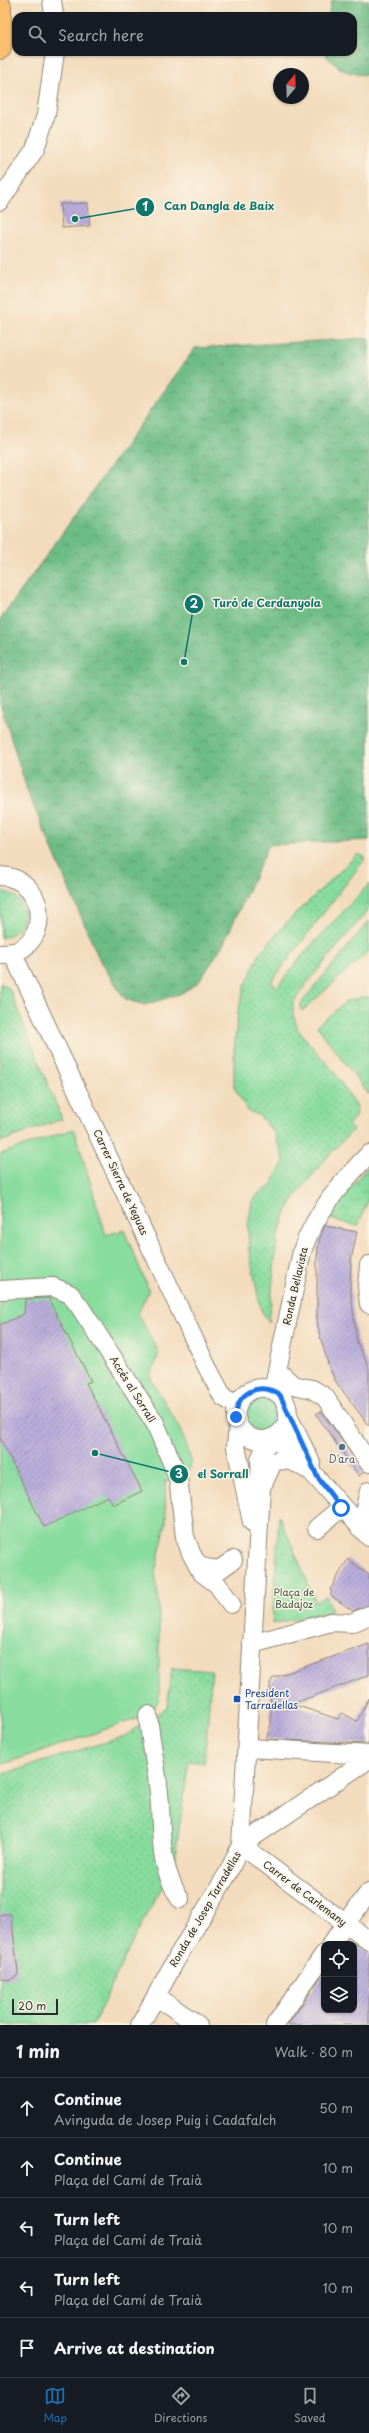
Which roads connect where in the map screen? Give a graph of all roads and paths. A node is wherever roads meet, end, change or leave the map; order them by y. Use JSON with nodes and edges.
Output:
{"nodes":[{"id":1,"x":52,"y":0,"type":"edge"},
{"id":2,"x":0,"y":7,"type":"edge"},
{"id":3,"x":54,"y":12,"type":"edge"},
{"id":4,"x":0,"y":48,"type":"edge"},
{"id":5,"x":54,"y":56,"type":"edge"},
{"id":6,"x":0,"y":201,"type":"edge"},
{"id":7,"x":1,"y":876,"type":"edge"},
{"id":8,"x":6,"y":953,"type":"edge"},
{"id":9,"x":369,"y":1154,"type":"edge"},
{"id":10,"x":369,"y":1265,"type":"edge"},
{"id":11,"x":0,"y":1290,"type":"edge"},
{"id":12,"x":369,"y":1304,"type":"edge"},
{"id":13,"x":278,"y":1371,"type":"junction"},
{"id":14,"x":312,"y":1390,"type":"junction"},
{"id":15,"x":274,"y":1391,"type":"junction"},
{"id":16,"x":237,"y":1405,"type":"junction"},
{"id":17,"x":288,"y":1416,"type":"junction"},
{"id":18,"x":238,"y":1423,"type":"junction"},
{"id":19,"x":270,"y":1439,"type":"junction"},
{"id":20,"x":369,"y":1463,"type":"edge"},
{"id":21,"x":318,"y":1478,"type":"junction"},
{"id":22,"x":261,"y":1488,"type":"junction"},
{"id":23,"x":369,"y":1491,"type":"edge"},
{"id":24,"x":341,"y":1508,"type":"junction"},
{"id":25,"x":317,"y":1528,"type":"dead end"},
{"id":26,"x":364,"y":1533,"type":"edge"},
{"id":27,"x":256,"y":1547,"type":"junction"},
{"id":28,"x":233,"y":1560,"type":"dead end"},
{"id":29,"x":195,"y":1562,"type":"junction"},
{"id":30,"x":231,"y":1604,"type":"dead end"},
{"id":31,"x":369,"y":1615,"type":"edge"},
{"id":32,"x":252,"y":1644,"type":"junction"},
{"id":33,"x":148,"y":1715,"type":"dead end"},
{"id":34,"x":248,"y":1748,"type":"junction"},
{"id":35,"x":369,"y":1755,"type":"edge"},
{"id":36,"x":369,"y":1759,"type":"edge"},
{"id":37,"x":241,"y":1845,"type":"junction"},
{"id":38,"x":369,"y":1892,"type":"edge"},
{"id":39,"x":180,"y":1899,"type":"dead end"},
{"id":40,"x":346,"y":1924,"type":"junction"},
{"id":41,"x":333,"y":1941,"type":"edge"},
{"id":42,"x":369,"y":1941,"type":"edge"},
{"id":43,"x":321,"y":1958,"type":"edge"},
{"id":44,"x":156,"y":1996,"type":"junction"},
{"id":45,"x":140,"y":2025,"type":"edge"},
{"id":46,"x":198,"y":2025,"type":"edge"},
{"id":47,"x":275,"y":2025,"type":"edge"}],
"edges":[{"from":1,"to":3,"type":"street"},
{"from":2,"to":4,"type":"highway"},
{"from":5,"to":6,"type":"street"},
{"from":7,"to":8,"type":"street"},
{"from":8,"to":16,"type":"street","name":"Carrer Sierra de Yeguas"},
{"from":9,"to":13,"type":"street","name":"Ronda Bellavista"},
{"from":10,"to":12,"type":"street"},
{"from":11,"to":29,"type":"street","name":"Accés al Sorrall"},
{"from":13,"to":14,"type":"street"},
{"from":13,"to":15,"type":"street","name":"Ronda Bellavista"},
{"from":14,"to":15,"type":"street"},
{"from":14,"to":20,"type":"street"},
{"from":15,"to":16,"type":"street"},
{"from":15,"to":17,"type":"street"},
{"from":16,"to":18,"type":"street"},
{"from":17,"to":19,"type":"street"},
{"from":17,"to":21,"type":"street"},
{"from":18,"to":19,"type":"street"},
{"from":18,"to":27,"type":"street","name":"Ronda de Josep Tarradellas"},
{"from":19,"to":21,"type":"street"},
{"from":19,"to":22,"type":"street","name":"Ronda de Josep Tarradellas"},
{"from":21,"to":22,"type":"street","name":"Ronda de Josep Tarradellas"},
{"from":21,"to":24,"type":"street"},
{"from":22,"to":27,"type":"street","name":"Ronda de Josep Tarradellas"},
{"from":23,"to":26,"type":"street"},
{"from":24,"to":25,"type":"street"},
{"from":24,"to":26,"type":"street"},
{"from":27,"to":32,"type":"street","name":"Ronda de Josep Tarradellas"},
{"from":28,"to":29,"type":"street"},
{"from":29,"to":30,"type":"street","name":"Accés al Sorrall"},
{"from":31,"to":32,"type":"street"},
{"from":32,"to":34,"type":"street","name":"Ronda de Josep Tarradellas"},
{"from":33,"to":39,"type":"street"},
{"from":34,"to":35,"type":"street"},
{"from":34,"to":37,"type":"street","name":"Ronda de Josep Tarradellas"},
{"from":36,"to":37,"type":"street"},
{"from":37,"to":40,"type":"street","name":"Carrer de Carlemany"},
{"from":37,"to":44,"type":"street","name":"Ronda de Josep Tarradellas"},
{"from":38,"to":40,"type":"street"},
{"from":40,"to":41,"type":"street"},
{"from":40,"to":42,"type":"street","name":"Carrer de Carlemany"},
{"from":43,"to":47,"type":"street"},
{"from":44,"to":45,"type":"street","name":"Ronda de Josep Tarradellas"},
{"from":44,"to":46,"type":"street"}]}
